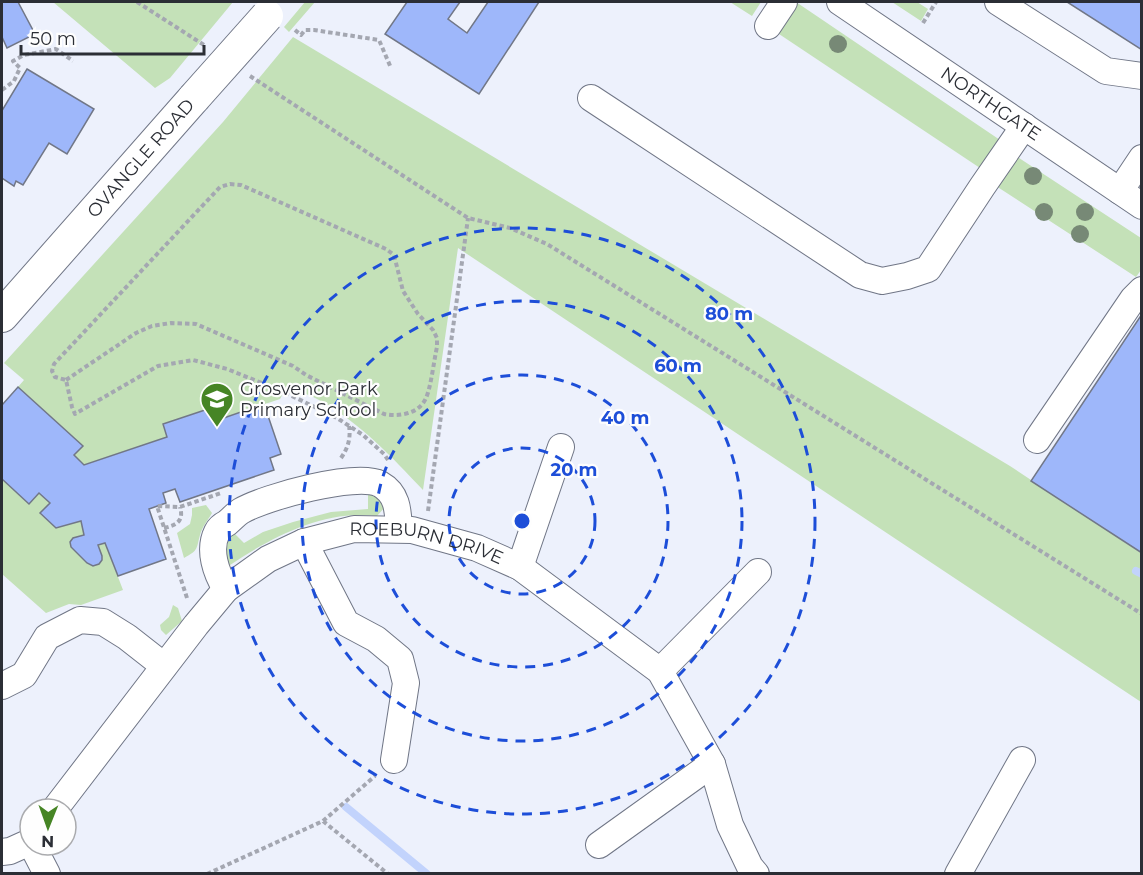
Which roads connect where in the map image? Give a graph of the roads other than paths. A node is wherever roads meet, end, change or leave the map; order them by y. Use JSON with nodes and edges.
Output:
{"nodes":[{"id":1,"x":784,"y":2,"type":"edge"},
{"id":2,"x":840,"y":2,"type":"edge"},
{"id":3,"x":998,"y":2,"type":"edge"},
{"id":4,"x":273,"y":9,"type":"edge"},
{"id":5,"x":869,"y":12,"type":"edge"},
{"id":6,"x":768,"y":26,"type":"dead end"},
{"id":7,"x":1142,"y":76,"type":"edge"},
{"id":8,"x":591,"y":98,"type":"dead end"},
{"id":9,"x":1024,"y":126,"type":"junction"},
{"id":10,"x":1142,"y":158,"type":"edge"},
{"id":11,"x":1120,"y":191,"type":"junction"},
{"id":12,"x":1142,"y":206,"type":"edge"},
{"id":13,"x":1142,"y":290,"type":"edge"},
{"id":14,"x":2,"y":316,"type":"edge"},
{"id":15,"x":1037,"y":440,"type":"dead end"},
{"id":16,"x":561,"y":447,"type":"dead end"},
{"id":17,"x":399,"y":529,"type":"junction"},
{"id":18,"x":304,"y":542,"type":"junction"},
{"id":19,"x":520,"y":567,"type":"junction"},
{"id":20,"x":758,"y":572,"type":"dead end"},
{"id":21,"x":226,"y":589,"type":"junction"},
{"id":22,"x":164,"y":666,"type":"junction"},
{"id":23,"x":660,"y":671,"type":"junction"},
{"id":24,"x":2,"y":686,"type":"edge"},
{"id":25,"x":394,"y":760,"type":"road end"},
{"id":26,"x":1022,"y":760,"type":"dead end"},
{"id":27,"x":712,"y":764,"type":"junction"},
{"id":28,"x":64,"y":797,"type":"edge"},
{"id":29,"x":599,"y":845,"type":"dead end"},
{"id":30,"x":18,"y":847,"type":"edge"},
{"id":31,"x":2,"y":852,"type":"edge"},
{"id":32,"x":38,"y":857,"type":"edge"},
{"id":33,"x":47,"y":873,"type":"edge"},
{"id":34,"x":756,"y":873,"type":"edge"},
{"id":35,"x":958,"y":873,"type":"edge"}],
"edges":[{"from":1,"to":6,"type":"street"},
{"from":2,"to":5,"type":"street","name":"NORTHGATE"},
{"from":3,"to":7,"type":"street"},
{"from":4,"to":14,"type":"main road","name":"OVANGLE ROAD","bridge":true},
{"from":5,"to":9,"type":"street","name":"NORTHGATE"},
{"from":8,"to":9,"type":"street"},
{"from":9,"to":11,"type":"street","name":"NORTHGATE"},
{"from":10,"to":11,"type":"street"},
{"from":11,"to":12,"type":"street","name":"NORTHGATE"},
{"from":13,"to":15,"type":"street"},
{"from":16,"to":19,"type":"street"},
{"from":17,"to":18,"type":"street","name":"ROEBURN DRIVE"},
{"from":17,"to":19,"type":"street","name":"ROEBURN DRIVE"},
{"from":17,"to":21,"type":"street"},
{"from":18,"to":21,"type":"street","name":"ROEBURN DRIVE"},
{"from":18,"to":25,"type":"street"},
{"from":19,"to":23,"type":"street","name":"ROEBURN DRIVE"},
{"from":20,"to":23,"type":"street"},
{"from":21,"to":22,"type":"street","name":"ROEBURN DRIVE"},
{"from":22,"to":24,"type":"street"},
{"from":22,"to":28,"type":"street","name":"ROEBURN DRIVE"},
{"from":23,"to":27,"type":"street","name":"ROEBURN DRIVE"},
{"from":26,"to":35,"type":"street"},
{"from":27,"to":29,"type":"street"},
{"from":27,"to":34,"type":"street","name":"ROEBURN DRIVE"},
{"from":30,"to":31,"type":"street"},
{"from":32,"to":33,"type":"street"}]}
